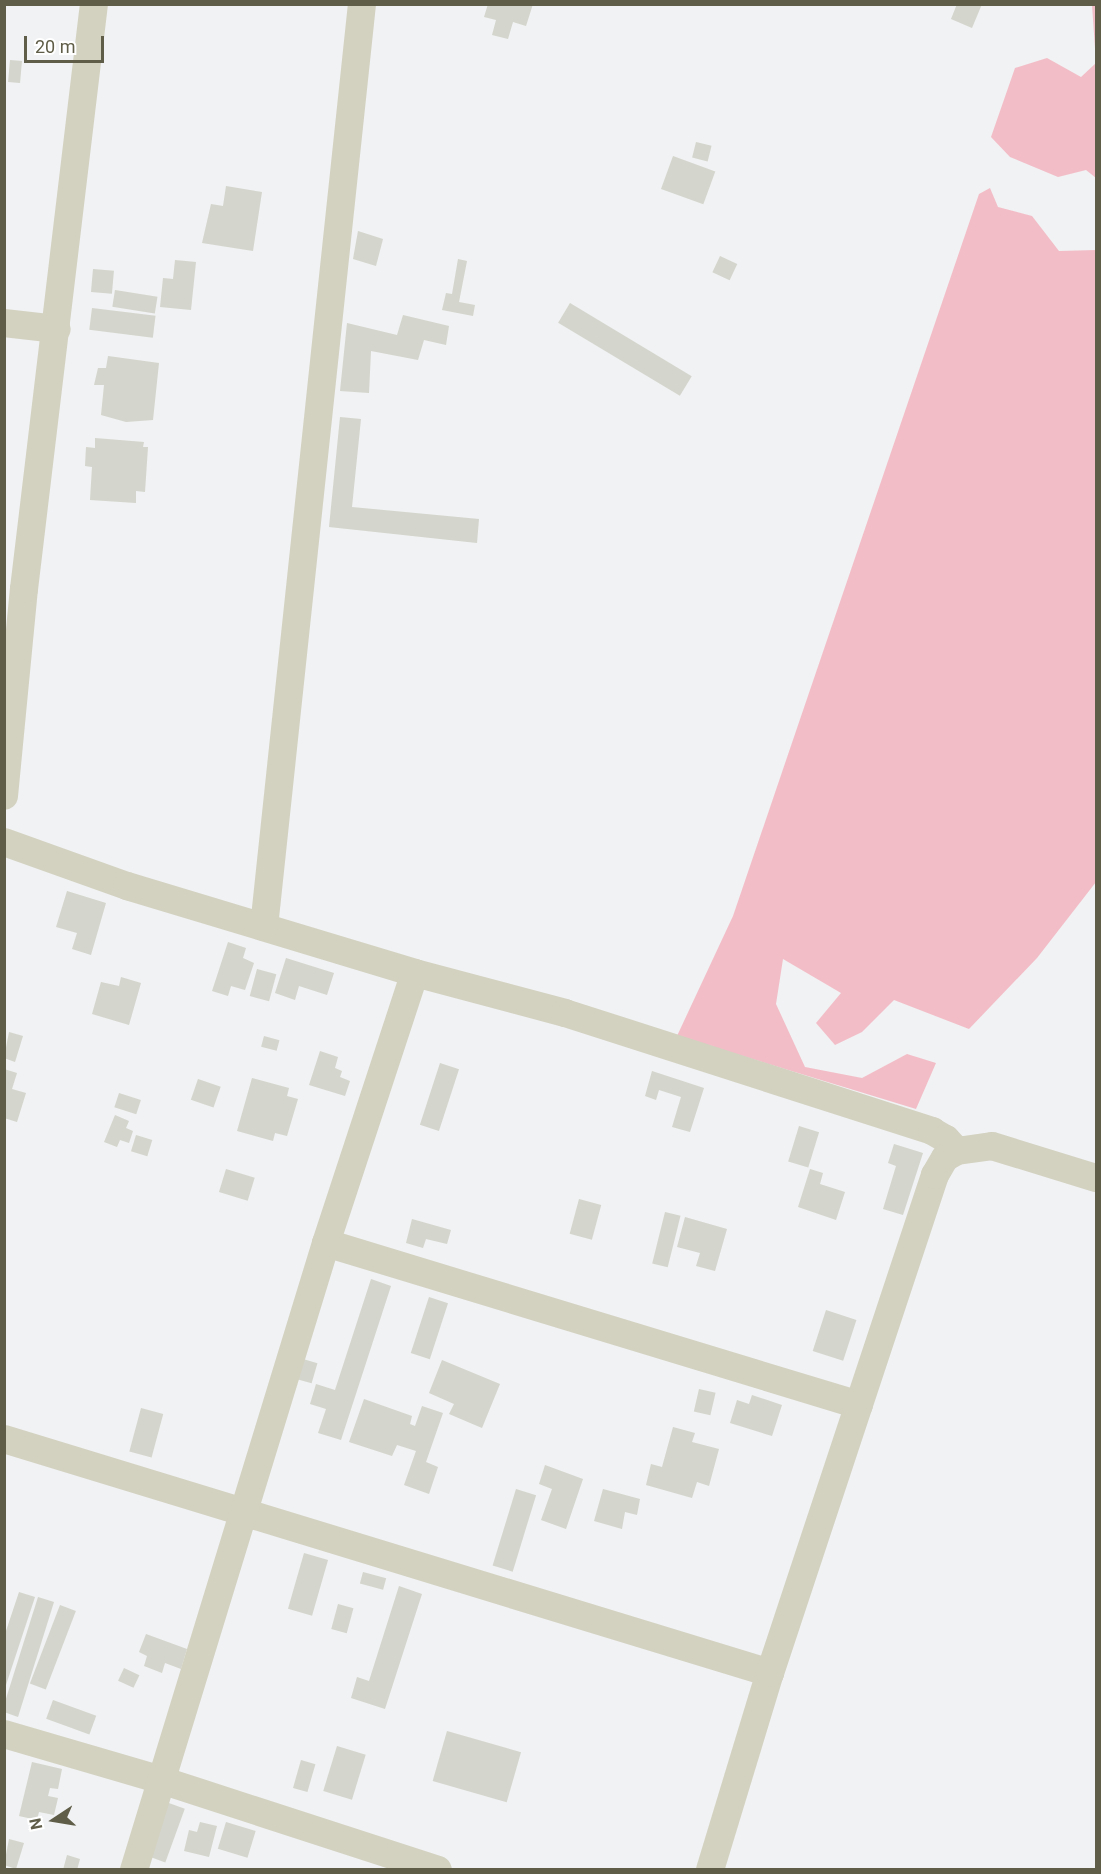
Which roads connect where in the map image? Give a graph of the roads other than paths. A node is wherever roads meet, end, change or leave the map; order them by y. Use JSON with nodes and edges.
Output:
{"nodes":[{"id":1,"x":94,"y":4,"type":"edge"},
{"id":2,"x":362,"y":4,"type":"edge"},
{"id":3,"x":4,"y":323,"type":"edge"},
{"id":4,"x":57,"y":329,"type":"junction"},
{"id":5,"x":4,"y":796,"type":"edge"},
{"id":6,"x":4,"y":842,"type":"edge"},
{"id":7,"x":264,"y":927,"type":"junction"},
{"id":8,"x":415,"y":973,"type":"junction"},
{"id":9,"x":957,"y":1151,"type":"junction"},
{"id":10,"x":1096,"y":1178,"type":"edge"},
{"id":11,"x":326,"y":1243,"type":"junction"},
{"id":12,"x":859,"y":1406,"type":"junction"},
{"id":13,"x":4,"y":1438,"type":"edge"},
{"id":14,"x":245,"y":1513,"type":"junction"},
{"id":15,"x":770,"y":1673,"type":"junction"},
{"id":16,"x":4,"y":1734,"type":"edge"},
{"id":17,"x":161,"y":1780,"type":"junction"},
{"id":18,"x":134,"y":1869,"type":"edge"},
{"id":19,"x":438,"y":1869,"type":"edge"},
{"id":20,"x":710,"y":1869,"type":"edge"}],
"edges":[{"from":1,"to":4,"type":"street"},
{"from":2,"to":7,"type":"street"},
{"from":3,"to":4,"type":"street"},
{"from":4,"to":5,"type":"street"},
{"from":6,"to":7,"type":"street"},
{"from":7,"to":8,"type":"street"},
{"from":8,"to":9,"type":"street"},
{"from":8,"to":11,"type":"street"},
{"from":9,"to":10,"type":"street"},
{"from":9,"to":12,"type":"street"},
{"from":11,"to":12,"type":"street"},
{"from":11,"to":14,"type":"street"},
{"from":12,"to":15,"type":"street"},
{"from":13,"to":14,"type":"street"},
{"from":14,"to":15,"type":"street"},
{"from":14,"to":17,"type":"street"},
{"from":15,"to":20,"type":"street"},
{"from":16,"to":17,"type":"street"},
{"from":17,"to":18,"type":"street"},
{"from":17,"to":19,"type":"street"}]}
